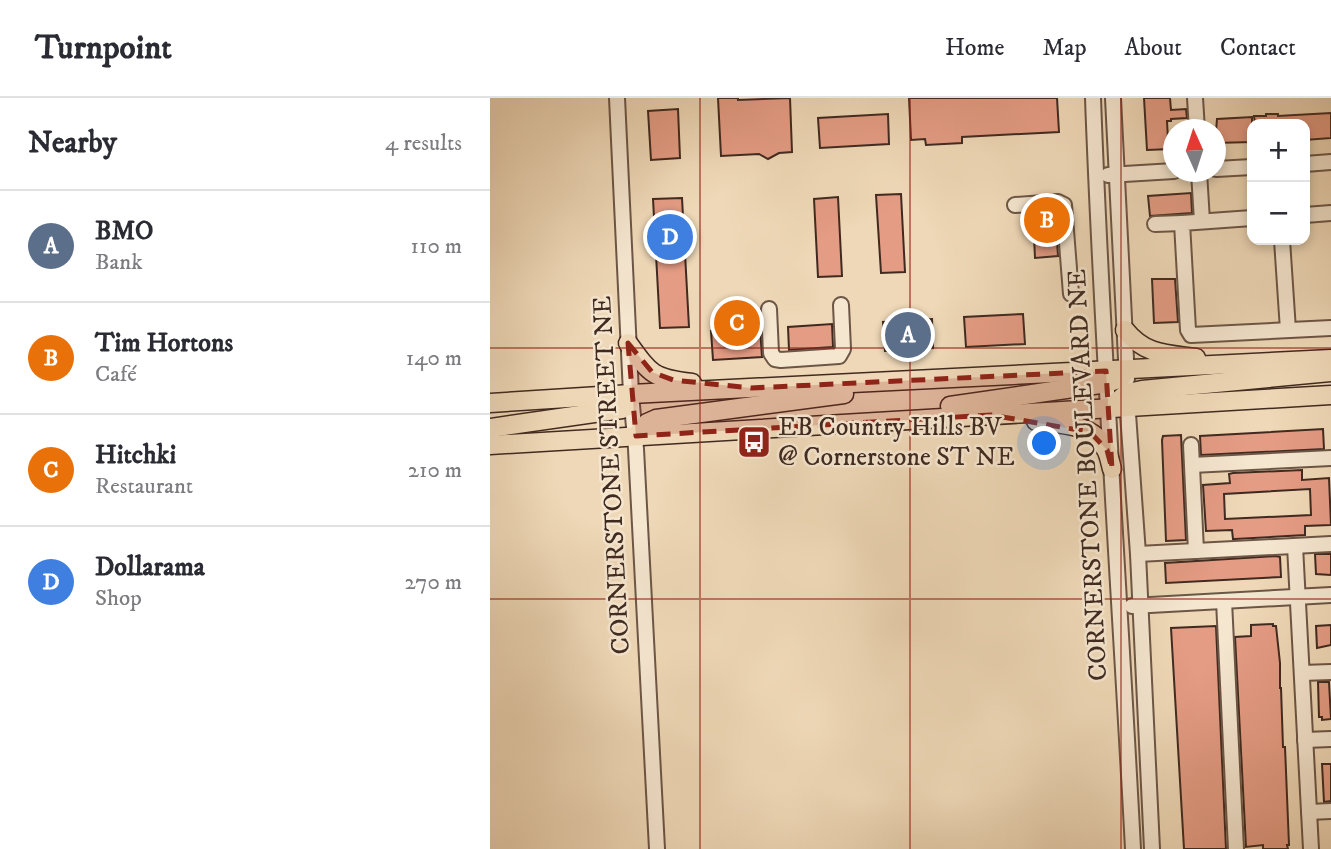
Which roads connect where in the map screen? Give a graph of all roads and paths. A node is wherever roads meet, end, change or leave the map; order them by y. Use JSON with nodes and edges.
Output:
{"nodes":[{"id":1,"x":617,"y":98,"type":"edge"},
{"id":2,"x":1093,"y":98,"type":"edge"},
{"id":3,"x":1113,"y":98,"type":"edge"},
{"id":4,"x":1195,"y":98,"type":"edge"},
{"id":5,"x":1196,"y":119,"type":"edge"},
{"id":6,"x":1331,"y":162,"type":"edge"},
{"id":7,"x":1310,"y":164,"type":"edge"},
{"id":8,"x":1247,"y":167,"type":"edge"},
{"id":9,"x":1226,"y":168,"type":"edge"},
{"id":10,"x":1163,"y":172,"type":"edge"},
{"id":11,"x":1116,"y":174,"type":"junction"},
{"id":12,"x":1096,"y":175,"type":"junction"},
{"id":13,"x":1200,"y":182,"type":"edge"},
{"id":14,"x":1015,"y":205,"type":"dead end"},
{"id":15,"x":1331,"y":213,"type":"edge"},
{"id":16,"x":1310,"y":215,"type":"edge"},
{"id":17,"x":1247,"y":218,"type":"edge"},
{"id":18,"x":1202,"y":221,"type":"junction"},
{"id":19,"x":1182,"y":223,"type":"junction"},
{"id":20,"x":1155,"y":224,"type":"dead end"},
{"id":21,"x":1282,"y":245,"type":"edge"},
{"id":22,"x":1071,"y":294,"type":"dead end"},
{"id":23,"x":841,"y":305,"type":"dead end"},
{"id":24,"x":769,"y":309,"type":"dead end"},
{"id":25,"x":1331,"y":328,"type":"edge"},
{"id":26,"x":1125,"y":330,"type":"junction"},
{"id":27,"x":1289,"y":330,"type":"junction"},
{"id":28,"x":628,"y":344,"type":"junction"},
{"id":29,"x":1331,"y":359,"type":"edge"},
{"id":30,"x":1241,"y":364,"type":"junction"},
{"id":31,"x":1126,"y":370,"type":"junction"},
{"id":32,"x":1331,"y":372,"type":"edge"},
{"id":33,"x":1106,"y":377,"type":"junction"},
{"id":34,"x":919,"y":380,"type":"junction"},
{"id":35,"x":751,"y":388,"type":"junction"},
{"id":36,"x":631,"y":394,"type":"junction"},
{"id":37,"x":1331,"y":394,"type":"edge"},
{"id":38,"x":1127,"y":401,"type":"junction"},
{"id":39,"x":490,"y":403,"type":"edge"},
{"id":40,"x":1109,"y":410,"type":"junction"},
{"id":41,"x":990,"y":415,"type":"junction"},
{"id":42,"x":836,"y":423,"type":"junction"},
{"id":43,"x":490,"y":428,"type":"edge"},
{"id":44,"x":636,"y":436,"type":"junction"},
{"id":45,"x":1191,"y":444,"type":"dead end"},
{"id":46,"x":490,"y":445,"type":"edge"},
{"id":47,"x":1331,"y":458,"type":"edge"},
{"id":48,"x":1192,"y":465,"type":"junction"},
{"id":49,"x":1112,"y":469,"type":"junction"},
{"id":50,"x":1331,"y":544,"type":"edge"},
{"id":51,"x":1296,"y":546,"type":"junction"},
{"id":52,"x":1196,"y":551,"type":"junction"},
{"id":53,"x":1138,"y":554,"type":"junction"},
{"id":54,"x":1331,"y":596,"type":"edge"},
{"id":55,"x":1298,"y":597,"type":"junction"},
{"id":56,"x":1224,"y":601,"type":"junction"},
{"id":57,"x":1140,"y":605,"type":"junction"},
{"id":58,"x":1121,"y":607,"type":"junction"},
{"id":59,"x":1331,"y":672,"type":"edge"},
{"id":60,"x":1302,"y":673,"type":"junction"},
{"id":61,"x":1331,"y":739,"type":"edge"},
{"id":62,"x":1305,"y":740,"type":"junction"},
{"id":63,"x":1331,"y":811,"type":"edge"},
{"id":64,"x":1309,"y":812,"type":"junction"},
{"id":65,"x":657,"y":849,"type":"edge"},
{"id":66,"x":1133,"y":849,"type":"edge"},
{"id":67,"x":1152,"y":849,"type":"edge"},
{"id":68,"x":1236,"y":849,"type":"edge"},
{"id":69,"x":1311,"y":849,"type":"edge"}],
"edges":[{"from":1,"to":28,"type":"street","name":"CORNERSTONE STREET NE"},
{"from":2,"to":12,"type":"street","name":"CORNERSTONE BOULEVARD NE"},
{"from":3,"to":11,"type":"street","name":"CORNERSTONE BOULEVARD NE"},
{"from":4,"to":5,"type":"street"},
{"from":6,"to":7,"type":"street"},
{"from":8,"to":9,"type":"street"},
{"from":10,"to":11,"type":"street"},
{"from":11,"to":12,"type":"street"},
{"from":11,"to":26,"type":"street","name":"CORNERSTONE BOULEVARD NE"},
{"from":12,"to":33,"type":"street","name":"CORNERSTONE BOULEVARD NE"},
{"from":13,"to":18,"type":"street"},
{"from":14,"to":22,"type":"street"},
{"from":15,"to":16,"type":"street"},
{"from":17,"to":18,"type":"street"},
{"from":18,"to":19,"type":"street"},
{"from":19,"to":20,"type":"street"},
{"from":19,"to":27,"type":"street"},
{"from":21,"to":27,"type":"street"},
{"from":23,"to":24,"type":"street"},
{"from":25,"to":27,"type":"street"},
{"from":26,"to":30,"type":"main road"},
{"from":26,"to":31,"type":"street","name":"CORNERSTONE BOULEVARD NE"},
{"from":28,"to":35,"type":"main road"},
{"from":28,"to":36,"type":"street","name":"CORNERSTONE STREET NE"},
{"from":29,"to":30,"type":"main road"},
{"from":30,"to":31,"type":"main road"},
{"from":31,"to":33,"type":"main road"},
{"from":31,"to":38,"type":"street","name":"CORNERSTONE BOULEVARD NE"},
{"from":32,"to":38,"type":"main road"},
{"from":33,"to":34,"type":"main road"},
{"from":33,"to":40,"type":"street","name":"CORNERSTONE BOULEVARD NE"},
{"from":33,"to":42,"type":"main road"},
{"from":34,"to":35,"type":"main road"},
{"from":34,"to":44,"type":"main road"},
{"from":35,"to":36,"type":"main road"},
{"from":36,"to":39,"type":"main road"},
{"from":36,"to":43,"type":"main road"},
{"from":36,"to":44,"type":"street","name":"CORNERSTONE STREET NE"},
{"from":37,"to":38,"type":"main road"},
{"from":38,"to":40,"type":"main road"},
{"from":38,"to":53,"type":"street","name":"CORNERSTONE BOULEVARD NE"},
{"from":40,"to":41,"type":"main road"},
{"from":40,"to":49,"type":"street","name":"CORNERSTONE BOULEVARD NE"},
{"from":41,"to":42,"type":"main road"},
{"from":41,"to":49,"type":"main road"},
{"from":42,"to":44,"type":"main road"},
{"from":44,"to":46,"type":"main road"},
{"from":44,"to":65,"type":"street","name":"CORNERSTONE STREET NE"},
{"from":45,"to":48,"type":"street"},
{"from":47,"to":48,"type":"street"},
{"from":48,"to":52,"type":"street"},
{"from":49,"to":58,"type":"street","name":"CORNERSTONE BOULEVARD NE"},
{"from":50,"to":51,"type":"street"},
{"from":51,"to":52,"type":"street"},
{"from":51,"to":55,"type":"street"},
{"from":52,"to":53,"type":"street"},
{"from":53,"to":57,"type":"street","name":"CORNERSTONE BOULEVARD NE"},
{"from":54,"to":55,"type":"street"},
{"from":55,"to":56,"type":"street"},
{"from":55,"to":60,"type":"street"},
{"from":56,"to":57,"type":"street"},
{"from":56,"to":68,"type":"street"},
{"from":57,"to":58,"type":"street"},
{"from":57,"to":67,"type":"street","name":"CORNERSTONE BOULEVARD NE"},
{"from":58,"to":66,"type":"street","name":"CORNERSTONE BOULEVARD NE"},
{"from":59,"to":60,"type":"street"},
{"from":60,"to":62,"type":"street"},
{"from":61,"to":62,"type":"street"},
{"from":62,"to":64,"type":"street"},
{"from":63,"to":64,"type":"street"},
{"from":64,"to":69,"type":"street"}]}
